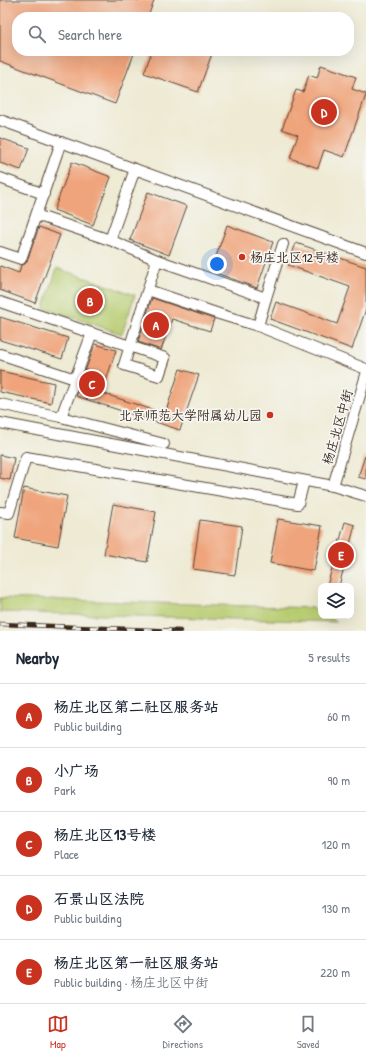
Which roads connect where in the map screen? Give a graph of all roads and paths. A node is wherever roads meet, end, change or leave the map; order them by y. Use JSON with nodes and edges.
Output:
{"nodes":[{"id":1,"x":0,"y":120,"type":"edge"},
{"id":2,"x":61,"y":142,"type":"junction"},
{"id":3,"x":135,"y":169,"type":"junction"},
{"id":4,"x":0,"y":178,"type":"edge"},
{"id":5,"x":44,"y":194,"type":"junction"},
{"id":6,"x":42,"y":217,"type":"dead end"},
{"id":7,"x":110,"y":240,"type":"junction"},
{"id":8,"x":283,"y":244,"type":"dead end"},
{"id":9,"x":0,"y":252,"type":"edge"},
{"id":10,"x":366,"y":253,"type":"edge"},
{"id":11,"x":157,"y":260,"type":"junction"},
{"id":12,"x":148,"y":290,"type":"junction"},
{"id":13,"x":266,"y":298,"type":"junction"},
{"id":14,"x":0,"y":302,"type":"edge"},
{"id":15,"x":258,"y":326,"type":"junction"},
{"id":16,"x":92,"y":333,"type":"junction"},
{"id":17,"x":0,"y":354,"type":"edge"},
{"id":18,"x":366,"y":369,"type":"edge"},
{"id":19,"x":366,"y":375,"type":"edge"},
{"id":20,"x":75,"y":379,"type":"junction"},
{"id":21,"x":0,"y":404,"type":"edge"},
{"id":22,"x":61,"y":417,"type":"junction"},
{"id":23,"x":0,"y":423,"type":"edge"},
{"id":24,"x":164,"y":444,"type":"dead end"},
{"id":25,"x":304,"y":481,"type":"junction"},
{"id":26,"x":333,"y":486,"type":"junction"},
{"id":27,"x":366,"y":496,"type":"edge"},
{"id":28,"x":0,"y":512,"type":"edge"}],
"edges":[{"from":1,"to":2,"type":"street"},
{"from":2,"to":3,"type":"street"},
{"from":2,"to":5,"type":"street"},
{"from":3,"to":7,"type":"street"},
{"from":3,"to":10,"type":"street"},
{"from":4,"to":5,"type":"street"},
{"from":5,"to":9,"type":"street"},
{"from":6,"to":7,"type":"street"},
{"from":7,"to":11,"type":"street"},
{"from":8,"to":13,"type":"street"},
{"from":11,"to":12,"type":"street"},
{"from":11,"to":13,"type":"street"},
{"from":12,"to":15,"type":"street"},
{"from":12,"to":16,"type":"street"},
{"from":13,"to":15,"type":"street"},
{"from":14,"to":16,"type":"street"},
{"from":15,"to":18,"type":"street"},
{"from":16,"to":20,"type":"street"},
{"from":17,"to":20,"type":"street"},
{"from":19,"to":26,"type":"street","name":"杨庄北区中街"},
{"from":20,"to":22,"type":"street"},
{"from":21,"to":22,"type":"street"},
{"from":22,"to":24,"type":"street"},
{"from":23,"to":25,"type":"street"},
{"from":25,"to":26,"type":"street"},
{"from":25,"to":28,"type":"street"},
{"from":26,"to":27,"type":"street"}]}
